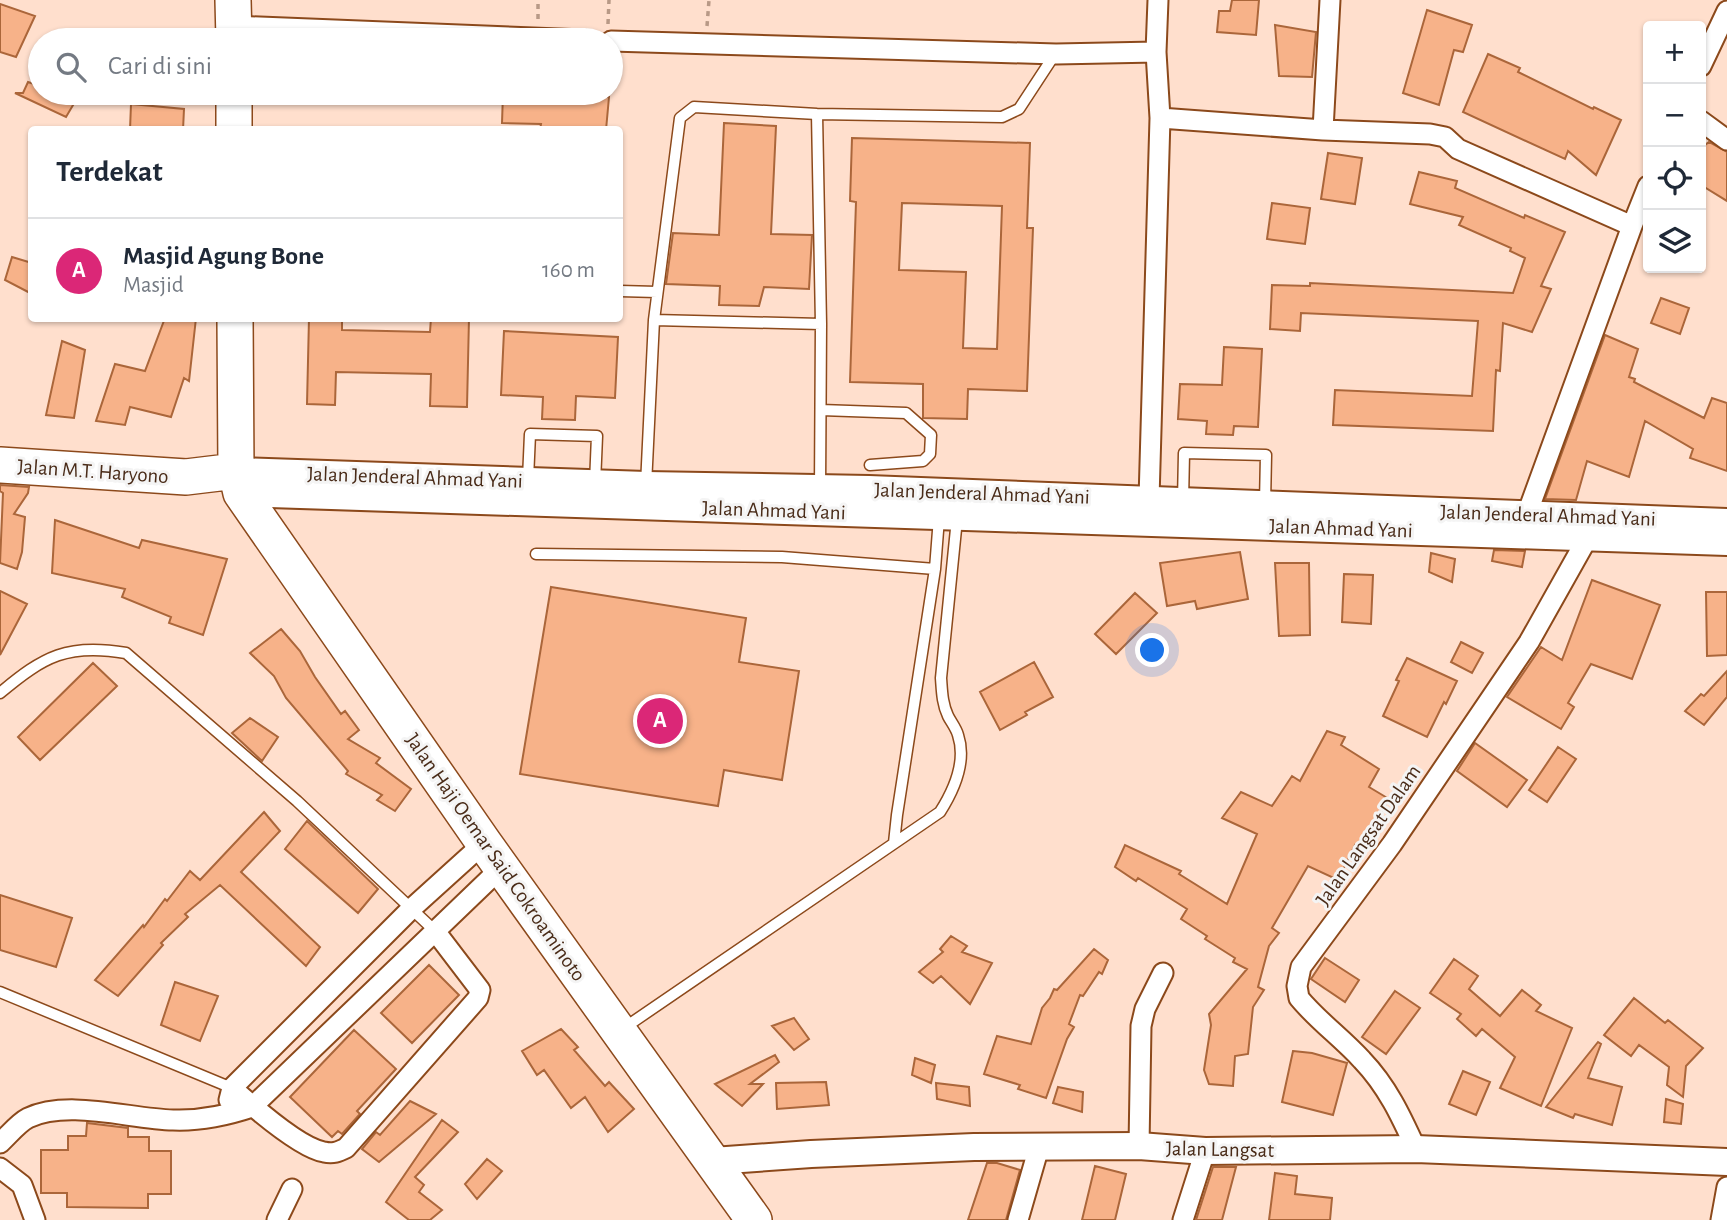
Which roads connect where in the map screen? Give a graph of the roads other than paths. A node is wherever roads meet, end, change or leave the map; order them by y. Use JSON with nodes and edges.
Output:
{"nodes":[{"id":1,"x":1158,"y":0,"type":"edge"},
{"id":2,"x":1330,"y":0,"type":"edge"},
{"id":3,"x":1727,"y":11,"type":"edge"},
{"id":4,"x":233,"y":22,"type":"edge"},
{"id":5,"x":350,"y":28,"type":"edge"},
{"id":6,"x":623,"y":41,"type":"edge"},
{"id":7,"x":1156,"y":52,"type":"junction"},
{"id":8,"x":1056,"y":54,"type":"junction"},
{"id":9,"x":1706,"y":55,"type":"edge"},
{"id":10,"x":234,"y":105,"type":"edge"},
{"id":11,"x":817,"y":114,"type":"junction"},
{"id":12,"x":1160,"y":118,"type":"junction"},
{"id":13,"x":1706,"y":125,"type":"edge"},
{"id":14,"x":234,"y":126,"type":"edge"},
{"id":15,"x":1323,"y":130,"type":"junction"},
{"id":16,"x":1727,"y":140,"type":"edge"},
{"id":17,"x":1643,"y":198,"type":"edge"},
{"id":18,"x":1632,"y":226,"type":"junction"},
{"id":19,"x":623,"y":291,"type":"edge"},
{"id":20,"x":657,"y":292,"type":"junction"},
{"id":21,"x":654,"y":320,"type":"junction"},
{"id":22,"x":235,"y":322,"type":"edge"},
{"id":23,"x":821,"y":324,"type":"junction"},
{"id":24,"x":821,"y":410,"type":"junction"},
{"id":25,"x":0,"y":465,"type":"edge"},
{"id":26,"x":528,"y":481,"type":"junction"},
{"id":27,"x":239,"y":482,"type":"junction"},
{"id":28,"x":595,"y":484,"type":"junction"},
{"id":29,"x":869,"y":489,"type":"junction"},
{"id":30,"x":646,"y":496,"type":"junction"},
{"id":31,"x":1149,"y":499,"type":"junction"},
{"id":32,"x":820,"y":500,"type":"junction"},
{"id":33,"x":1183,"y":501,"type":"junction"},
{"id":34,"x":1265,"y":504,"type":"junction"},
{"id":35,"x":1527,"y":514,"type":"junction"},
{"id":36,"x":949,"y":515,"type":"junction"},
{"id":37,"x":1727,"y":522,"type":"edge"},
{"id":38,"x":1588,"y":537,"type":"junction"},
{"id":39,"x":1727,"y":542,"type":"edge"},
{"id":40,"x":536,"y":554,"type":"dead end"},
{"id":41,"x":935,"y":569,"type":"junction"},
{"id":42,"x":0,"y":693,"type":"edge"},
{"id":43,"x":894,"y":843,"type":"junction"},
{"id":44,"x":493,"y":855,"type":"junction"},
{"id":45,"x":411,"y":908,"type":"junction"},
{"id":46,"x":435,"y":931,"type":"junction"},
{"id":47,"x":1163,"y":973,"type":"dead end"},
{"id":48,"x":0,"y":992,"type":"edge"},
{"id":49,"x":619,"y":1031,"type":"junction"},
{"id":50,"x":232,"y":1088,"type":"junction"},
{"id":51,"x":252,"y":1107,"type":"junction"},
{"id":52,"x":224,"y":1114,"type":"junction"},
{"id":53,"x":0,"y":1146,"type":"edge"},
{"id":54,"x":1139,"y":1146,"type":"junction"},
{"id":55,"x":1039,"y":1147,"type":"junction"},
{"id":56,"x":1416,"y":1149,"type":"junction"},
{"id":57,"x":1205,"y":1151,"type":"junction"},
{"id":58,"x":713,"y":1161,"type":"junction"},
{"id":59,"x":1727,"y":1162,"type":"edge"},
{"id":60,"x":0,"y":1167,"type":"edge"},
{"id":61,"x":1727,"y":1187,"type":"edge"},
{"id":62,"x":292,"y":1189,"type":"dead end"},
{"id":63,"x":35,"y":1220,"type":"edge"},
{"id":64,"x":277,"y":1220,"type":"edge"},
{"id":65,"x":754,"y":1220,"type":"edge"},
{"id":66,"x":1018,"y":1220,"type":"edge"},
{"id":67,"x":1183,"y":1220,"type":"edge"},
{"id":68,"x":1721,"y":1220,"type":"edge"}],
"edges":[{"from":1,"to":7,"type":"street"},
{"from":2,"to":15,"type":"street"},
{"from":3,"to":9,"type":"street"},
{"from":4,"to":5,"type":"street"},
{"from":6,"to":8,"type":"street"},
{"from":7,"to":8,"type":"street"},
{"from":7,"to":12,"type":"street"},
{"from":8,"to":11,"type":"lane"},
{"from":10,"to":14,"type":"highway"},
{"from":11,"to":20,"type":"lane"},
{"from":11,"to":23,"type":"lane"},
{"from":12,"to":15,"type":"street"},
{"from":12,"to":31,"type":"street"},
{"from":13,"to":16,"type":"street"},
{"from":15,"to":18,"type":"street"},
{"from":17,"to":18,"type":"street"},
{"from":18,"to":35,"type":"street"},
{"from":19,"to":20,"type":"lane"},
{"from":20,"to":21,"type":"lane"},
{"from":21,"to":23,"type":"lane"},
{"from":21,"to":30,"type":"lane"},
{"from":22,"to":27,"type":"highway"},
{"from":23,"to":24,"type":"lane"},
{"from":24,"to":29,"type":"lane"},
{"from":24,"to":32,"type":"lane"},
{"from":25,"to":27,"type":"highway","name":"Jalan M.T. Haryono"},
{"from":26,"to":27,"type":"main road","name":"Jalan Jenderal Ahmad Yani"},
{"from":26,"to":28,"type":"main road","name":"Jalan Jenderal Ahmad Yani"},
{"from":26,"to":28,"type":"lane"},
{"from":27,"to":30,"type":"main road","name":"Jalan Ahmad Yani"},
{"from":27,"to":44,"type":"highway","name":"Jalan Haji Oemar Said Cokroaminoto"},
{"from":28,"to":30,"type":"main road","name":"Jalan Jenderal Ahmad Yani"},
{"from":29,"to":31,"type":"main road","name":"Jalan Jenderal Ahmad Yani"},
{"from":29,"to":32,"type":"main road","name":"Jalan Ahmad Yani"},
{"from":29,"to":36,"type":"main road","name":"Jalan Ahmad Yani"},
{"from":30,"to":32,"type":"main road","name":"Jalan Ahmad Yani"},
{"from":31,"to":33,"type":"main road","name":"Jalan Jenderal Ahmad Yani"},
{"from":33,"to":34,"type":"main road","name":"Jalan Jenderal Ahmad Yani"},
{"from":33,"to":34,"type":"lane"},
{"from":34,"to":35,"type":"main road","name":"Jalan Jenderal Ahmad Yani"},
{"from":35,"to":37,"type":"main road","name":"Jalan Jenderal Ahmad Yani"},
{"from":36,"to":38,"type":"main road","name":"Jalan Ahmad Yani"},
{"from":36,"to":41,"type":"lane"},
{"from":36,"to":43,"type":"lane"},
{"from":38,"to":39,"type":"main road","name":"Jalan Ahmad Yani"},
{"from":38,"to":56,"type":"street","name":"Jalan Langsat Dalam"},
{"from":40,"to":41,"type":"lane"},
{"from":41,"to":43,"type":"lane"},
{"from":42,"to":45,"type":"lane"},
{"from":43,"to":49,"type":"lane"},
{"from":44,"to":45,"type":"street"},
{"from":44,"to":46,"type":"street"},
{"from":44,"to":49,"type":"highway","name":"Jalan Haji Oemar Said Cokroaminoto"},
{"from":45,"to":46,"type":"lane"},
{"from":45,"to":50,"type":"street"},
{"from":46,"to":51,"type":"street"},
{"from":46,"to":51,"type":"street"},
{"from":47,"to":54,"type":"street"},
{"from":48,"to":50,"type":"lane"},
{"from":49,"to":58,"type":"highway","name":"Jalan Haji Oemar Said Cokroaminoto"},
{"from":50,"to":51,"type":"street"},
{"from":50,"to":52,"type":"street"},
{"from":51,"to":52,"type":"street"},
{"from":52,"to":53,"type":"street"},
{"from":53,"to":60,"type":"street"},
{"from":54,"to":55,"type":"main road","name":"Jalan Langsat"},
{"from":54,"to":57,"type":"main road","name":"Jalan Langsat"},
{"from":55,"to":58,"type":"main road","name":"Jalan Langsat"},
{"from":55,"to":66,"type":"street"},
{"from":56,"to":57,"type":"main road","name":"Jalan Langsat"},
{"from":56,"to":59,"type":"main road","name":"Jalan Langsat"},
{"from":57,"to":67,"type":"street"},
{"from":58,"to":65,"type":"highway","name":"Jalan Haji Oemar Said Cokroaminoto"},
{"from":60,"to":63,"type":"street"},
{"from":61,"to":68,"type":"street"},
{"from":62,"to":64,"type":"street"}]}
